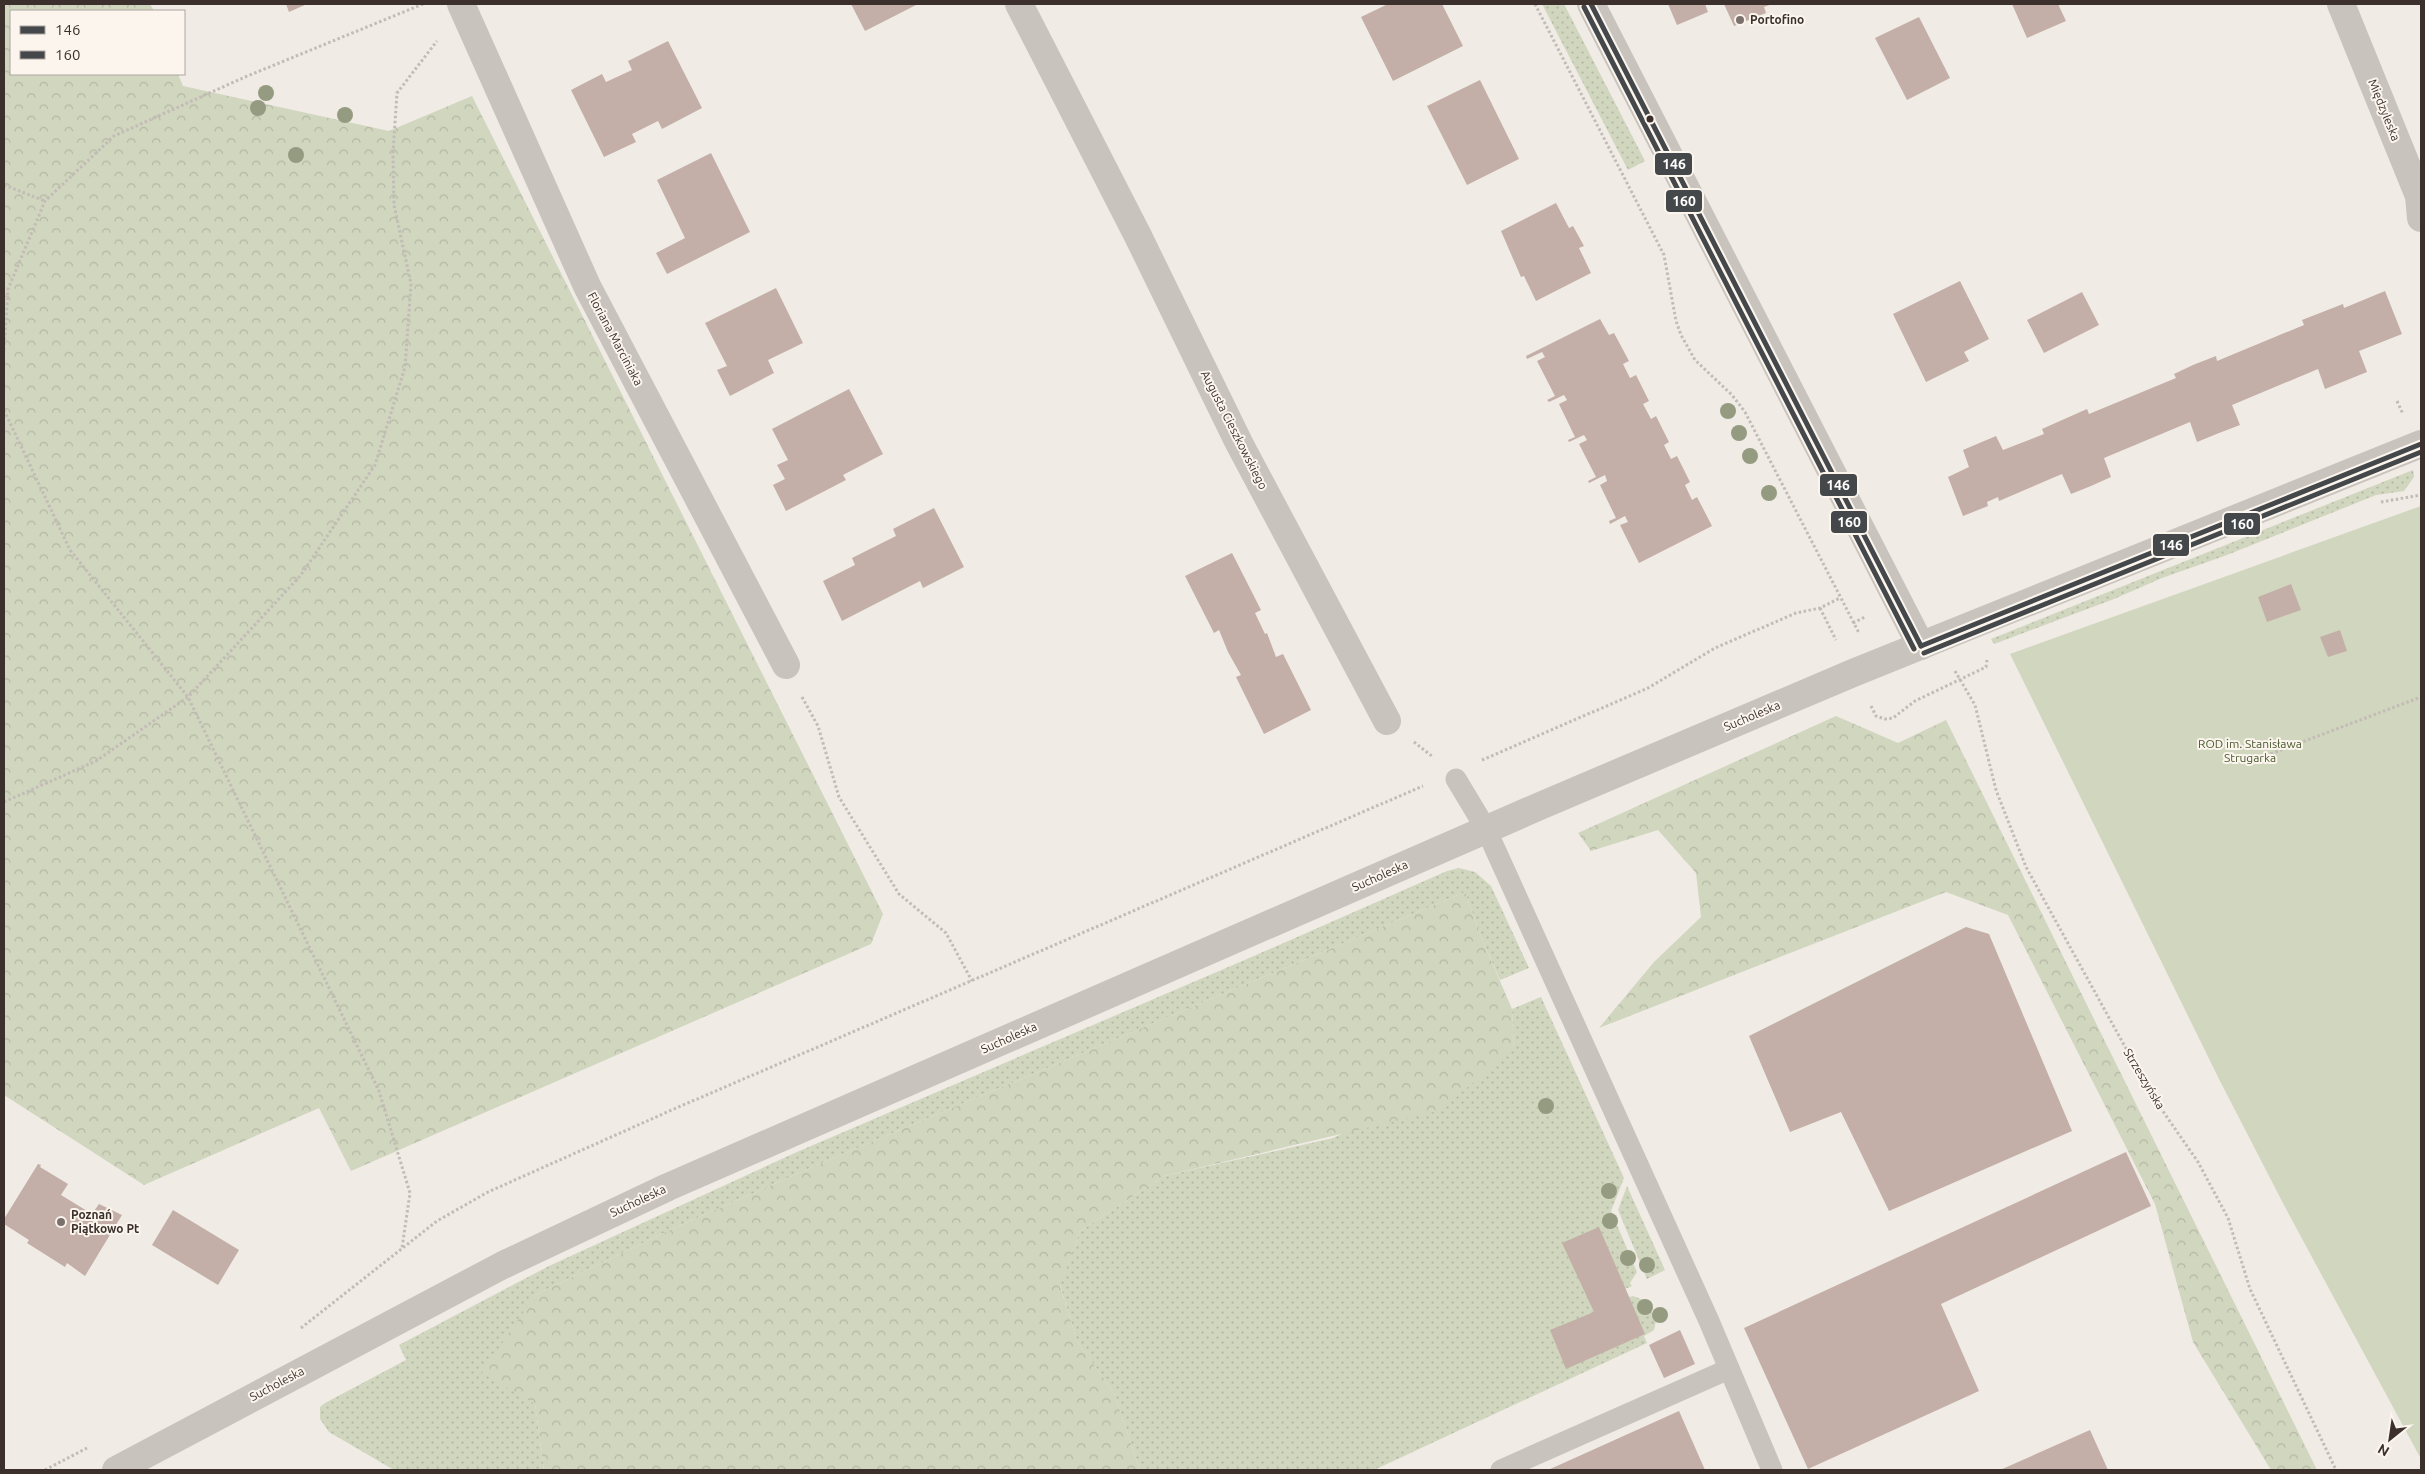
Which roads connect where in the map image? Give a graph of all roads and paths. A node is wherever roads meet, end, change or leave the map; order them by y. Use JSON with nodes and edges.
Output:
{"nodes":[{"id":1,"x":423,"y":4,"type":"edge"},
{"id":2,"x":1019,"y":4,"type":"edge"},
{"id":3,"x":1535,"y":4,"type":"edge"},
{"id":4,"x":1591,"y":4,"type":"edge"},
{"id":5,"x":2341,"y":4,"type":"edge"},
{"id":6,"x":464,"y":5,"type":"edge"},
{"id":7,"x":4,"y":185,"type":"edge"},
{"id":8,"x":45,"y":201,"type":"junction"},
{"id":9,"x":2421,"y":218,"type":"edge"},
{"id":10,"x":4,"y":350,"type":"edge"},
{"id":11,"x":4,"y":410,"type":"edge"},
{"id":12,"x":2421,"y":444,"type":"edge"},
{"id":13,"x":1840,"y":598,"type":"junction"},
{"id":14,"x":1820,"y":608,"type":"junction"},
{"id":15,"x":1860,"y":635,"type":"dead end"},
{"id":16,"x":1840,"y":646,"type":"dead end"},
{"id":17,"x":1921,"y":646,"type":"junction"},
{"id":18,"x":1987,"y":660,"type":"dead end"},
{"id":19,"x":786,"y":665,"type":"joint"},
{"id":20,"x":1964,"y":684,"type":"dead end"},
{"id":21,"x":188,"y":697,"type":"junction"},
{"id":22,"x":2421,"y":697,"type":"edge"},
{"id":23,"x":1867,"y":700,"type":"dead end"},
{"id":24,"x":1387,"y":721,"type":"joint"},
{"id":25,"x":2252,"y":762,"type":"dead end"},
{"id":26,"x":1454,"y":776,"type":"junction"},
{"id":27,"x":4,"y":802,"type":"edge"},
{"id":28,"x":1486,"y":829,"type":"junction"},
{"id":29,"x":972,"y":981,"type":"junction"},
{"id":30,"x":402,"y":1248,"type":"junction"},
{"id":31,"x":316,"y":1317,"type":"dead end"},
{"id":32,"x":1730,"y":1369,"type":"junction"},
{"id":33,"x":116,"y":1470,"type":"edge"},
{"id":34,"x":1502,"y":1470,"type":"edge"},
{"id":35,"x":1772,"y":1470,"type":"edge"},
{"id":36,"x":2336,"y":1470,"type":"edge"}],
"edges":[{"from":1,"to":8,"type":"path"},
{"from":2,"to":24,"type":"street","name":"Augusta Cieszkowskiego"},
{"from":3,"to":13,"type":"path"},
{"from":4,"to":17,"type":"street"},
{"from":5,"to":9,"type":"street","name":"Międzyleska"},
{"from":6,"to":19,"type":"street","name":"Floriana Marciniaka"},
{"from":6,"to":21,"type":"path"},
{"from":7,"to":8,"type":"path"},
{"from":8,"to":10,"type":"path"},
{"from":11,"to":21,"type":"path"},
{"from":12,"to":17,"type":"street","name":"Sucholeska"},
{"from":13,"to":14,"type":"path"},
{"from":13,"to":15,"type":"path"},
{"from":14,"to":16,"type":"path"},
{"from":14,"to":26,"type":"path"},
{"from":17,"to":28,"type":"street","name":"Sucholeska"},
{"from":18,"to":23,"type":"path"},
{"from":19,"to":29,"type":"path"},
{"from":20,"to":36,"type":"path","name":"Strzeszyńska"},
{"from":21,"to":27,"type":"path"},
{"from":21,"to":30,"type":"path"},
{"from":22,"to":25,"type":"path"},
{"from":24,"to":26,"type":"path"},
{"from":26,"to":28,"type":"lane"},
{"from":26,"to":29,"type":"path"},
{"from":28,"to":32,"type":"lane"},
{"from":28,"to":33,"type":"street","name":"Sucholeska"},
{"from":29,"to":30,"type":"path"},
{"from":30,"to":31,"type":"path"},
{"from":32,"to":34,"type":"lane"},
{"from":32,"to":35,"type":"lane"}]}
